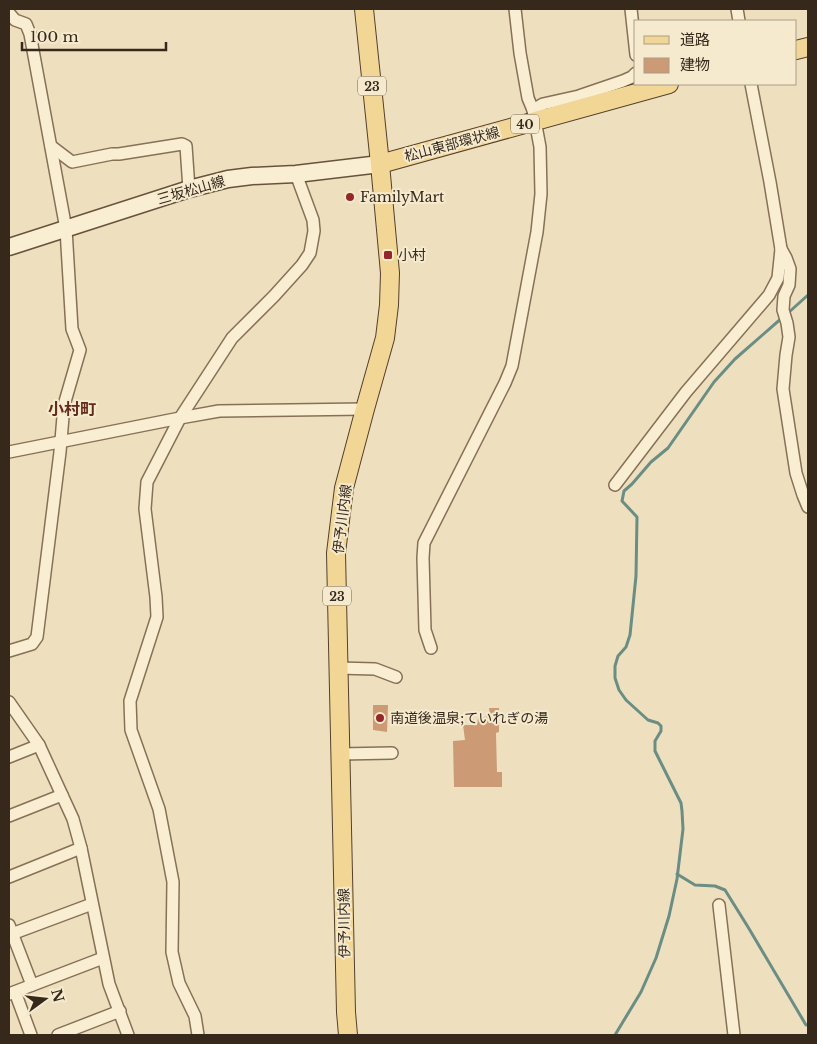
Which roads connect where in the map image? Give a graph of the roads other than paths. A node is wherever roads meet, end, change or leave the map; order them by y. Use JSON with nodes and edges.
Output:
{"nodes":[{"id":1,"x":364,"y":9,"type":"edge"},
{"id":2,"x":516,"y":9,"type":"edge"},
{"id":3,"x":631,"y":9,"type":"edge"},
{"id":4,"x":11,"y":20,"type":"edge"},
{"id":5,"x":634,"y":37,"type":"edge"},
{"id":6,"x":634,"y":75,"type":"edge"},
{"id":7,"x":665,"y":85,"type":"edge"},
{"id":8,"x":751,"y":85,"type":"edge"},
{"id":9,"x":534,"y":116,"type":"junction"},
{"id":10,"x":51,"y":146,"type":"junction"},
{"id":11,"x":380,"y":164,"type":"junction"},
{"id":12,"x":296,"y":174,"type":"junction"},
{"id":13,"x":189,"y":189,"type":"junction"},
{"id":14,"x":66,"y":229,"type":"junction"},
{"id":15,"x":9,"y":247,"type":"edge"},
{"id":16,"x":781,"y":249,"type":"junction"},
{"id":17,"x":365,"y":409,"type":"junction"},
{"id":18,"x":180,"y":418,"type":"junction"},
{"id":19,"x":60,"y":442,"type":"junction"},
{"id":20,"x":9,"y":452,"type":"edge"},
{"id":21,"x":615,"y":485,"type":"dead end"},
{"id":22,"x":808,"y":507,"type":"edge"},
{"id":23,"x":431,"y":648,"type":"dead end"},
{"id":24,"x":9,"y":651,"type":"edge"},
{"id":25,"x":338,"y":668,"type":"junction"},
{"id":26,"x":396,"y":677,"type":"dead end"},
{"id":27,"x":9,"y":702,"type":"edge"},
{"id":28,"x":39,"y":745,"type":"junction"},
{"id":29,"x":392,"y":753,"type":"dead end"},
{"id":30,"x":340,"y":754,"type":"junction"},
{"id":31,"x":9,"y":757,"type":"edge"},
{"id":32,"x":62,"y":795,"type":"junction"},
{"id":33,"x":9,"y":816,"type":"edge"},
{"id":34,"x":81,"y":848,"type":"junction"},
{"id":35,"x":9,"y":877,"type":"edge"},
{"id":36,"x":92,"y":904,"type":"junction"},
{"id":37,"x":719,"y":906,"type":"dead end"},
{"id":38,"x":10,"y":931,"type":"edge"},
{"id":39,"x":102,"y":958,"type":"junction"},
{"id":40,"x":32,"y":985,"type":"junction"},
{"id":41,"x":12,"y":993,"type":"edge"},
{"id":42,"x":120,"y":1012,"type":"junction"},
{"id":43,"x":31,"y":1035,"type":"edge"},
{"id":44,"x":58,"y":1035,"type":"edge"},
{"id":45,"x":128,"y":1035,"type":"edge"},
{"id":46,"x":198,"y":1035,"type":"edge"},
{"id":47,"x":348,"y":1035,"type":"edge"},
{"id":48,"x":734,"y":1035,"type":"edge"}],
"edges":[{"from":1,"to":11,"type":"main road","name":"伊予川内線","number":"23"},
{"from":2,"to":9,"type":"street"},
{"from":3,"to":5,"type":"street"},
{"from":4,"to":10,"type":"street"},
{"from":6,"to":9,"type":"street"},
{"from":7,"to":9,"type":"main road","name":"松山東部環状線","number":"40"},
{"from":8,"to":16,"type":"street"},
{"from":9,"to":11,"type":"main road","name":"松山東部環状線","number":"40"},
{"from":9,"to":23,"type":"street"},
{"from":10,"to":13,"type":"street"},
{"from":10,"to":14,"type":"street"},
{"from":11,"to":12,"type":"main road","name":"三坂松山線"},
{"from":11,"to":17,"type":"main road","name":"伊予川内線","number":"23"},
{"from":12,"to":13,"type":"main road","name":"三坂松山線"},
{"from":12,"to":18,"type":"street"},
{"from":13,"to":14,"type":"main road","name":"三坂松山線"},
{"from":14,"to":15,"type":"main road","name":"三坂松山線"},
{"from":14,"to":19,"type":"street"},
{"from":16,"to":21,"type":"street"},
{"from":16,"to":22,"type":"street"},
{"from":17,"to":18,"type":"street"},
{"from":17,"to":25,"type":"main road","name":"伊予川内線","number":"23"},
{"from":18,"to":19,"type":"street"},
{"from":18,"to":46,"type":"street"},
{"from":19,"to":20,"type":"street"},
{"from":19,"to":24,"type":"street"},
{"from":25,"to":26,"type":"street"},
{"from":25,"to":30,"type":"main road","name":"伊予川内線","number":"23"},
{"from":27,"to":28,"type":"street"},
{"from":28,"to":31,"type":"street"},
{"from":28,"to":32,"type":"street"},
{"from":29,"to":30,"type":"street"},
{"from":30,"to":47,"type":"main road","name":"伊予川内線","number":"23"},
{"from":32,"to":33,"type":"street"},
{"from":32,"to":34,"type":"street"},
{"from":34,"to":35,"type":"street"},
{"from":34,"to":36,"type":"street"},
{"from":36,"to":38,"type":"street"},
{"from":36,"to":39,"type":"street"},
{"from":37,"to":48,"type":"street"},
{"from":38,"to":40,"type":"street"},
{"from":39,"to":40,"type":"street"},
{"from":39,"to":42,"type":"street"},
{"from":40,"to":41,"type":"street"},
{"from":41,"to":43,"type":"street"},
{"from":42,"to":44,"type":"street"},
{"from":42,"to":45,"type":"street"}]}
